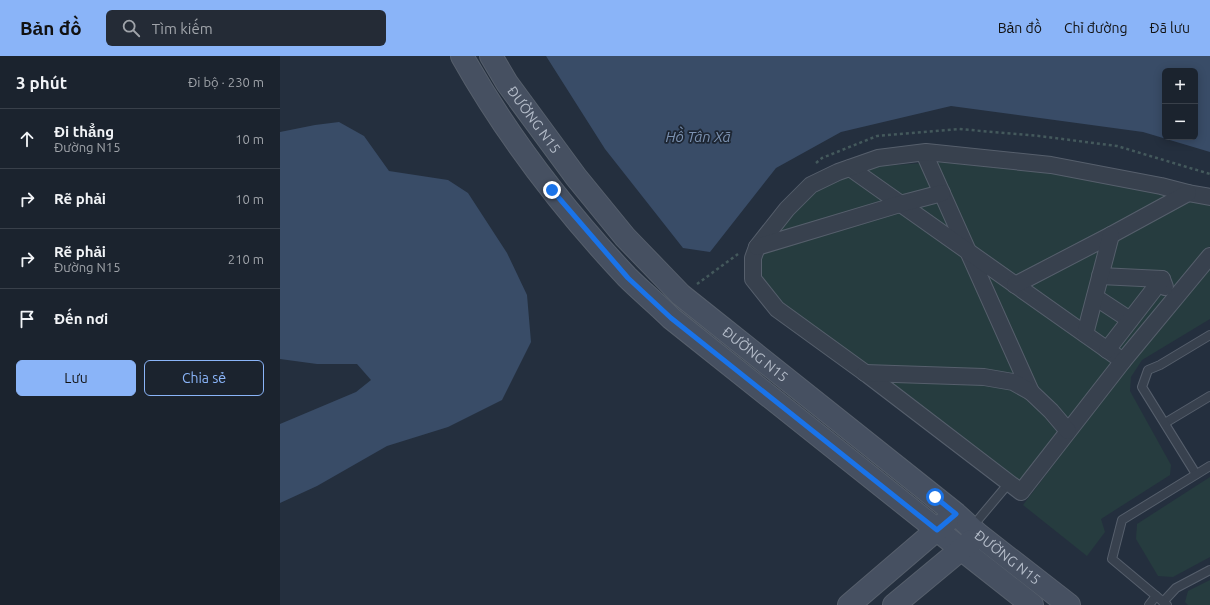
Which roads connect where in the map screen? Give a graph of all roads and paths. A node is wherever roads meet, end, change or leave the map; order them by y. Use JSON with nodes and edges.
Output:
{"nodes":[{"id":1,"x":462,"y":56,"type":"edge"},
{"id":2,"x":490,"y":56,"type":"edge"},
{"id":3,"x":924,"y":153,"type":"junction"},
{"id":4,"x":850,"y":168,"type":"junction"},
{"id":5,"x":942,"y":193,"type":"junction"},
{"id":6,"x":1188,"y":194,"type":"junction"},
{"id":7,"x":1210,"y":196,"type":"edge"},
{"id":8,"x":900,"y":204,"type":"junction"},
{"id":9,"x":1111,"y":235,"type":"junction"},
{"id":10,"x":757,"y":247,"type":"junction"},
{"id":11,"x":968,"y":252,"type":"junction"},
{"id":12,"x":1210,"y":256,"type":"edge"},
{"id":13,"x":1100,"y":276,"type":"junction"},
{"id":14,"x":1162,"y":279,"type":"junction"},
{"id":15,"x":1015,"y":284,"type":"junction"},
{"id":16,"x":1095,"y":297,"type":"junction"},
{"id":17,"x":1171,"y":302,"type":"junction"},
{"id":18,"x":1130,"y":320,"type":"junction"},
{"id":19,"x":1086,"y":334,"type":"junction"},
{"id":20,"x":1210,"y":335,"type":"edge"},
{"id":21,"x":1107,"y":350,"type":"junction"},
{"id":22,"x":1123,"y":361,"type":"junction"},
{"id":23,"x":865,"y":373,"type":"junction"},
{"id":24,"x":1031,"y":392,"type":"junction"},
{"id":25,"x":1210,"y":396,"type":"edge"},
{"id":26,"x":1165,"y":424,"type":"junction"},
{"id":27,"x":1068,"y":431,"type":"junction"},
{"id":28,"x":1210,"y":466,"type":"edge"},
{"id":29,"x":1196,"y":474,"type":"junction"},
{"id":30,"x":1009,"y":483,"type":"junction"},
{"id":31,"x":969,"y":525,"type":"junction"},
{"id":32,"x":937,"y":530,"type":"junction"},
{"id":33,"x":961,"y":549,"type":"junction"},
{"id":34,"x":1210,"y":570,"type":"edge"},
{"id":35,"x":1156,"y":596,"type":"junction"},
{"id":36,"x":1165,"y":604,"type":"edge"},
{"id":37,"x":849,"y":605,"type":"edge"},
{"id":38,"x":894,"y":605,"type":"edge"},
{"id":39,"x":1032,"y":605,"type":"edge"},
{"id":40,"x":1069,"y":605,"type":"edge"},
{"id":41,"x":1149,"y":605,"type":"edge"}],
"edges":[{"from":1,"to":32,"type":"street","name":"ĐƯỜNG N15"},
{"from":2,"to":31,"type":"street","name":"ĐƯỜNG N15"},
{"from":3,"to":4,"type":"street"},
{"from":3,"to":5,"type":"street"},
{"from":3,"to":6,"type":"street"},
{"from":4,"to":8,"type":"street"},
{"from":4,"to":10,"type":"street"},
{"from":5,"to":8,"type":"street"},
{"from":5,"to":11,"type":"street"},
{"from":6,"to":7,"type":"street"},
{"from":6,"to":9,"type":"street"},
{"from":8,"to":10,"type":"street"},
{"from":8,"to":11,"type":"street"},
{"from":9,"to":13,"type":"street"},
{"from":9,"to":15,"type":"street"},
{"from":10,"to":23,"type":"street"},
{"from":11,"to":15,"type":"street"},
{"from":11,"to":24,"type":"street"},
{"from":12,"to":17,"type":"street"},
{"from":13,"to":14,"type":"street"},
{"from":13,"to":16,"type":"street"},
{"from":14,"to":17,"type":"street"},
{"from":14,"to":18,"type":"street"},
{"from":15,"to":19,"type":"street"},
{"from":16,"to":18,"type":"street"},
{"from":16,"to":19,"type":"street"},
{"from":17,"to":22,"type":"street"},
{"from":18,"to":21,"type":"street"},
{"from":19,"to":21,"type":"street"},
{"from":20,"to":26,"type":"lane"},
{"from":21,"to":22,"type":"street"},
{"from":22,"to":27,"type":"street"},
{"from":23,"to":24,"type":"street"},
{"from":23,"to":30,"type":"street"},
{"from":24,"to":27,"type":"street"},
{"from":25,"to":26,"type":"lane"},
{"from":26,"to":29,"type":"lane"},
{"from":27,"to":30,"type":"street"},
{"from":28,"to":29,"type":"lane"},
{"from":29,"to":35,"type":"lane"},
{"from":30,"to":31,"type":"lane"},
{"from":31,"to":32,"type":"street"},
{"from":31,"to":33,"type":"street"},
{"from":31,"to":40,"type":"street","name":"ĐƯỜNG N15"},
{"from":32,"to":33,"type":"street","name":"ĐƯỜNG N15"},
{"from":32,"to":37,"type":"street"},
{"from":33,"to":38,"type":"street"},
{"from":33,"to":39,"type":"street","name":"ĐƯỜNG N15"},
{"from":34,"to":36,"type":"lane"},
{"from":35,"to":36,"type":"lane"},
{"from":35,"to":41,"type":"lane"}]}
